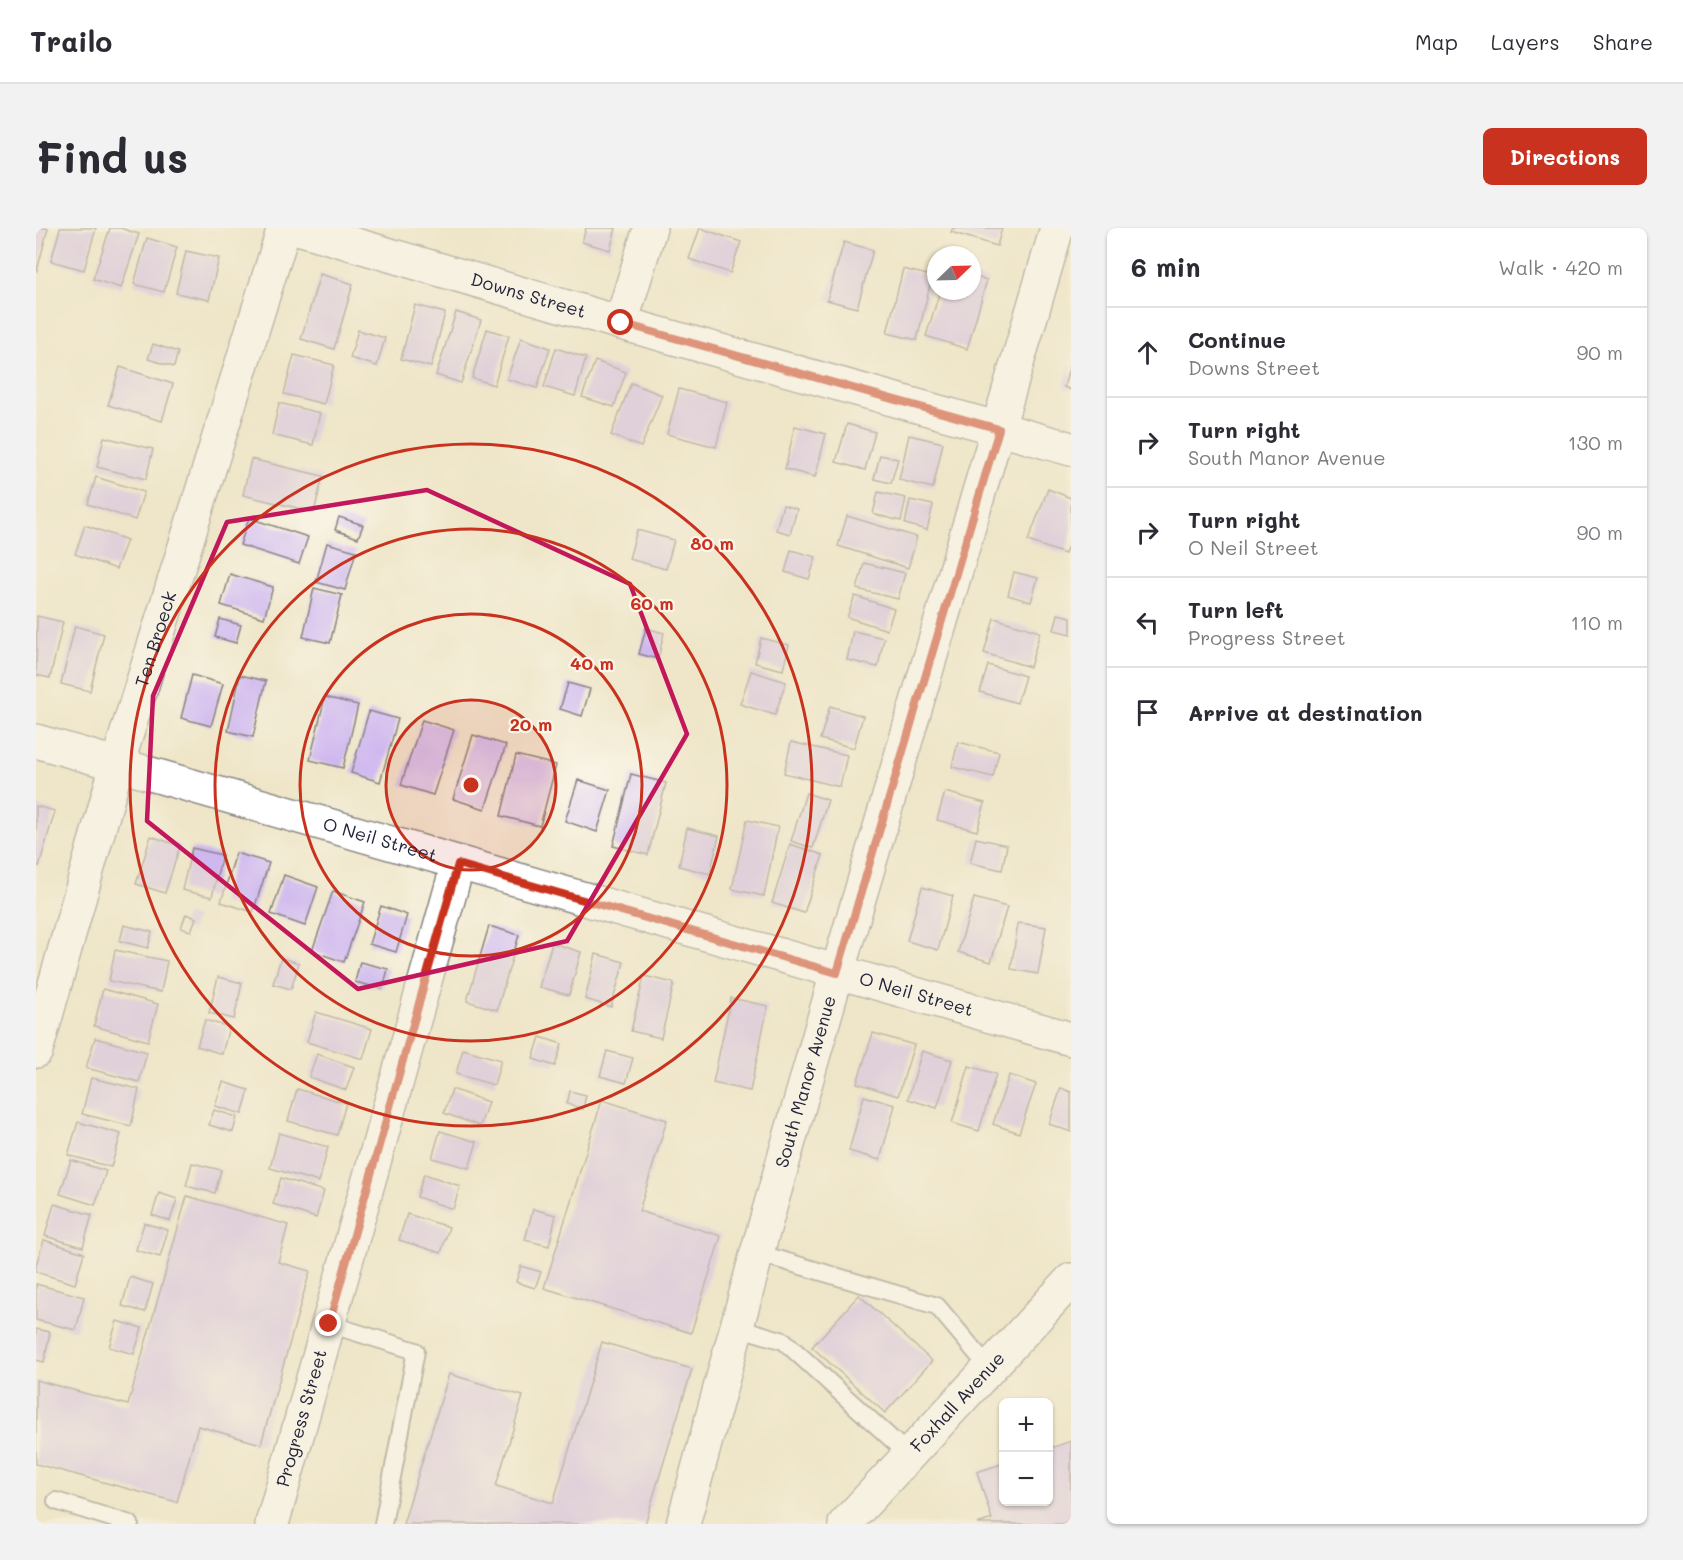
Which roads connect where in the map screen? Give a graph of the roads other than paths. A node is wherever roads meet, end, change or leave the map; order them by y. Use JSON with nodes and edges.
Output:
{"nodes":[{"id":1,"x":284,"y":228,"type":"edge"},
{"id":2,"x":298,"y":228,"type":"edge"},
{"id":3,"x":650,"y":228,"type":"edge"},
{"id":4,"x":1057,"y":228,"type":"edge"},
{"id":5,"x":621,"y":323,"type":"junction"},
{"id":6,"x":999,"y":429,"type":"junction"},
{"id":7,"x":1071,"y":449,"type":"edge"},
{"id":8,"x":36,"y":741,"type":"edge"},
{"id":9,"x":117,"y":765,"type":"junction"},
{"id":10,"x":458,"y":864,"type":"junction"},
{"id":11,"x":837,"y":973,"type":"junction"},
{"id":12,"x":43,"y":997,"type":"edge"},
{"id":13,"x":1071,"y":1039,"type":"edge"},
{"id":14,"x":36,"y":1051,"type":"edge"},
{"id":15,"x":758,"y":1252,"type":"junction"},
{"id":16,"x":1071,"y":1280,"type":"edge"},
{"id":17,"x":329,"y":1324,"type":"junction"},
{"id":18,"x":737,"y":1327,"type":"junction"},
{"id":19,"x":989,"y":1368,"type":"junction"},
{"id":20,"x":909,"y":1455,"type":"junction"},
{"id":21,"x":56,"y":1501,"type":"dead end"},
{"id":22,"x":130,"y":1524,"type":"edge"},
{"id":23,"x":272,"y":1524,"type":"edge"},
{"id":24,"x":383,"y":1524,"type":"edge"},
{"id":25,"x":683,"y":1524,"type":"edge"},
{"id":26,"x":845,"y":1524,"type":"edge"}],
"edges":[{"from":1,"to":9,"type":"street","name":"Ten Broeck"},
{"from":2,"to":5,"type":"street","name":"Downs Street"},
{"from":3,"to":5,"type":"street"},
{"from":4,"to":6,"type":"street","name":"South Manor Avenue"},
{"from":5,"to":6,"type":"street","name":"Downs Street"},
{"from":6,"to":7,"type":"street","name":"Downs Street"},
{"from":6,"to":11,"type":"street","name":"South Manor Avenue"},
{"from":8,"to":9,"type":"street","name":"O Neil Street"},
{"from":9,"to":10,"type":"street","name":"O Neil Street"},
{"from":9,"to":12,"type":"street","name":"Ten Broeck"},
{"from":10,"to":11,"type":"street","name":"O Neil Street"},
{"from":10,"to":17,"type":"street","name":"Progress Street"},
{"from":11,"to":13,"type":"street","name":"O Neil Street"},
{"from":11,"to":15,"type":"street","name":"South Manor Avenue"},
{"from":12,"to":14,"type":"street","name":"Ten Broeck"},
{"from":15,"to":18,"type":"street","name":"South Manor Avenue"},
{"from":15,"to":19,"type":"lane"},
{"from":16,"to":19,"type":"street","name":"Foxhall Avenue"},
{"from":17,"to":23,"type":"street","name":"Progress Street"},
{"from":17,"to":24,"type":"lane"},
{"from":18,"to":20,"type":"lane"},
{"from":18,"to":25,"type":"street","name":"South Manor Avenue"},
{"from":19,"to":20,"type":"street","name":"Foxhall Avenue"},
{"from":20,"to":26,"type":"street","name":"Foxhall Avenue"},
{"from":21,"to":22,"type":"lane"}]}
